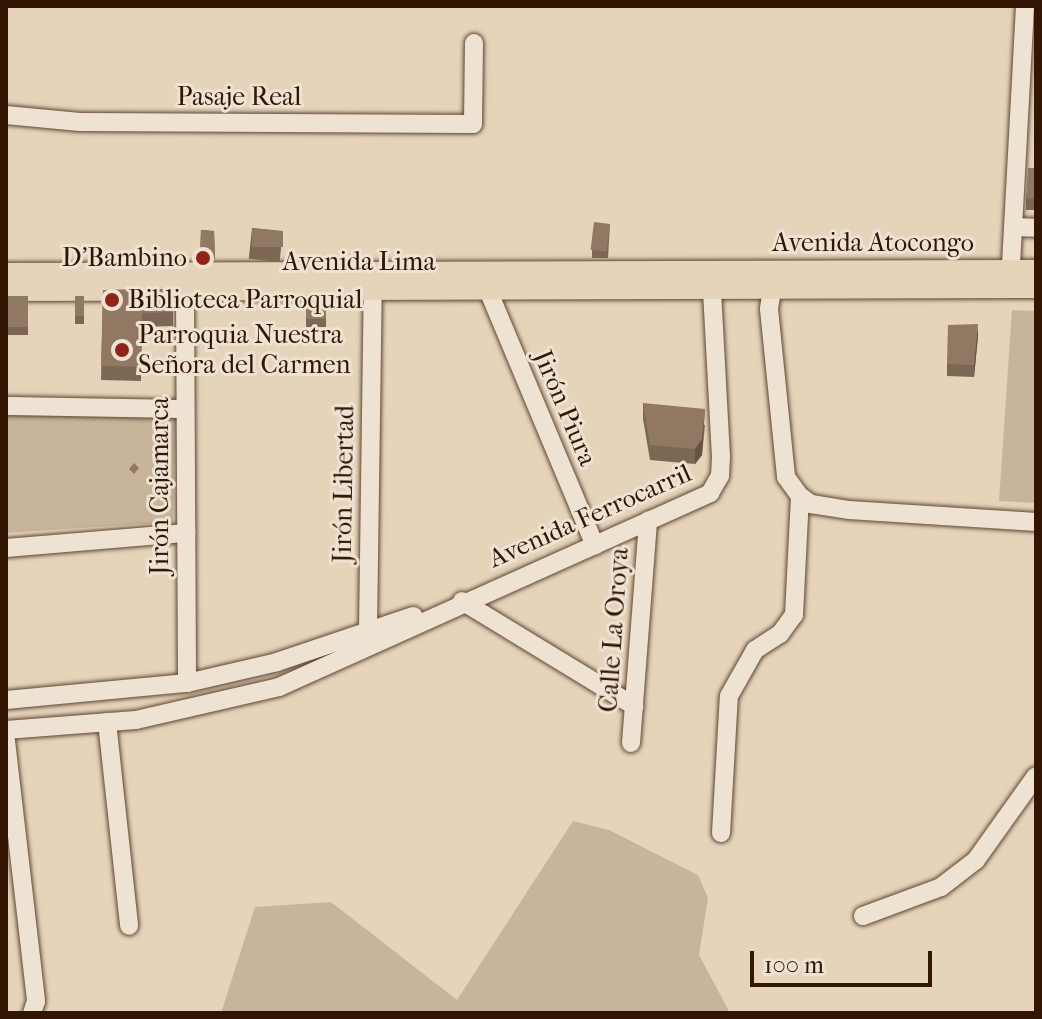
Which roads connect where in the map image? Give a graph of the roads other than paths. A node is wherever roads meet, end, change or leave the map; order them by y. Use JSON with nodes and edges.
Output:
{"nodes":[{"id":1,"x":1025,"y":6,"type":"edge"},
{"id":2,"x":474,"y":43,"type":"dead end"},
{"id":3,"x":6,"y":115,"type":"edge"},
{"id":4,"x":1013,"y":227,"type":"junction"},
{"id":5,"x":1036,"y":228,"type":"edge"},
{"id":6,"x":1036,"y":271,"type":"edge"},
{"id":7,"x":6,"y":274,"type":"edge"},
{"id":8,"x":1010,"y":279,"type":"junction"},
{"id":9,"x":711,"y":280,"type":"junction"},
{"id":10,"x":773,"y":280,"type":"junction"},
{"id":11,"x":1036,"y":287,"type":"edge"},
{"id":12,"x":6,"y":290,"type":"edge"},
{"id":13,"x":185,"y":290,"type":"junction"},
{"id":14,"x":373,"y":290,"type":"junction"},
{"id":15,"x":488,"y":290,"type":"junction"},
{"id":16,"x":6,"y":406,"type":"edge"},
{"id":17,"x":185,"y":409,"type":"junction"},
{"id":18,"x":800,"y":496,"type":"junction"},
{"id":19,"x":648,"y":521,"type":"junction"},
{"id":20,"x":1036,"y":522,"type":"edge"},
{"id":21,"x":186,"y":533,"type":"junction"},
{"id":22,"x":595,"y":546,"type":"junction"},
{"id":23,"x":6,"y":548,"type":"edge"},
{"id":24,"x":462,"y":601,"type":"junction"},
{"id":25,"x":368,"y":630,"type":"junction"},
{"id":26,"x":187,"y":683,"type":"junction"},
{"id":27,"x":6,"y":700,"type":"edge"},
{"id":28,"x":634,"y":706,"type":"junction"},
{"id":29,"x":107,"y":722,"type":"junction"},
{"id":30,"x":6,"y":730,"type":"edge"},
{"id":31,"x":6,"y":741,"type":"edge"},
{"id":32,"x":631,"y":743,"type":"dead end"},
{"id":33,"x":1036,"y":776,"type":"edge"},
{"id":34,"x":721,"y":833,"type":"dead end"},
{"id":35,"x":863,"y":916,"type":"dead end"},
{"id":36,"x":129,"y":926,"type":"dead end"},
{"id":37,"x":32,"y":1013,"type":"edge"}],
"edges":[{"from":1,"to":4,"type":"street"},
{"from":2,"to":3,"type":"street","name":"Pasaje Real"},
{"from":4,"to":5,"type":"street"},
{"from":4,"to":8,"type":"street"},
{"from":6,"to":8,"type":"main road","name":"Avenida Atocongo"},
{"from":7,"to":9,"type":"main road","name":"Avenida Lima"},
{"from":8,"to":10,"type":"main road","name":"Avenida Atocongo"},
{"from":8,"to":11,"type":"main road","name":"Avenida Atocongo"},
{"from":9,"to":10,"type":"main road","name":"Avenida Atocongo"},
{"from":9,"to":15,"type":"main road","name":"Avenida Lima"},
{"from":9,"to":19,"type":"street","name":"Avenida Ferrocarril"},
{"from":10,"to":18,"type":"street"},
{"from":12,"to":13,"type":"main road","name":"Avenida Lima"},
{"from":13,"to":14,"type":"main road","name":"Avenida Lima"},
{"from":13,"to":17,"type":"street","name":"Jirón Cajamarca"},
{"from":14,"to":15,"type":"main road","name":"Avenida Lima"},
{"from":14,"to":25,"type":"street","name":"Jirón Libertad"},
{"from":15,"to":22,"type":"street","name":"Jirón Piura"},
{"from":16,"to":17,"type":"street"},
{"from":17,"to":21,"type":"street","name":"Jirón Cajamarca"},
{"from":18,"to":20,"type":"street"},
{"from":18,"to":34,"type":"street"},
{"from":19,"to":22,"type":"street","name":"Avenida Ferrocarril"},
{"from":19,"to":28,"type":"street","name":"Calle La Oroya"},
{"from":21,"to":23,"type":"street"},
{"from":21,"to":26,"type":"street","name":"Jirón Cajamarca"},
{"from":22,"to":24,"type":"street","name":"Avenida Ferrocarril"},
{"from":24,"to":25,"type":"street","name":"Avenida Ferrocarril"},
{"from":24,"to":28,"type":"street"},
{"from":24,"to":29,"type":"street","name":"Avenida Ferrocarril"},
{"from":25,"to":26,"type":"street","name":"Avenida Ferrocarril"},
{"from":26,"to":27,"type":"street","name":"Avenida Ferrocarril"},
{"from":28,"to":32,"type":"street","name":"Calle La Oroya"},
{"from":29,"to":30,"type":"street","name":"Avenida Ferrocarril"},
{"from":29,"to":36,"type":"street"},
{"from":31,"to":37,"type":"street"},
{"from":33,"to":35,"type":"street"}]}
